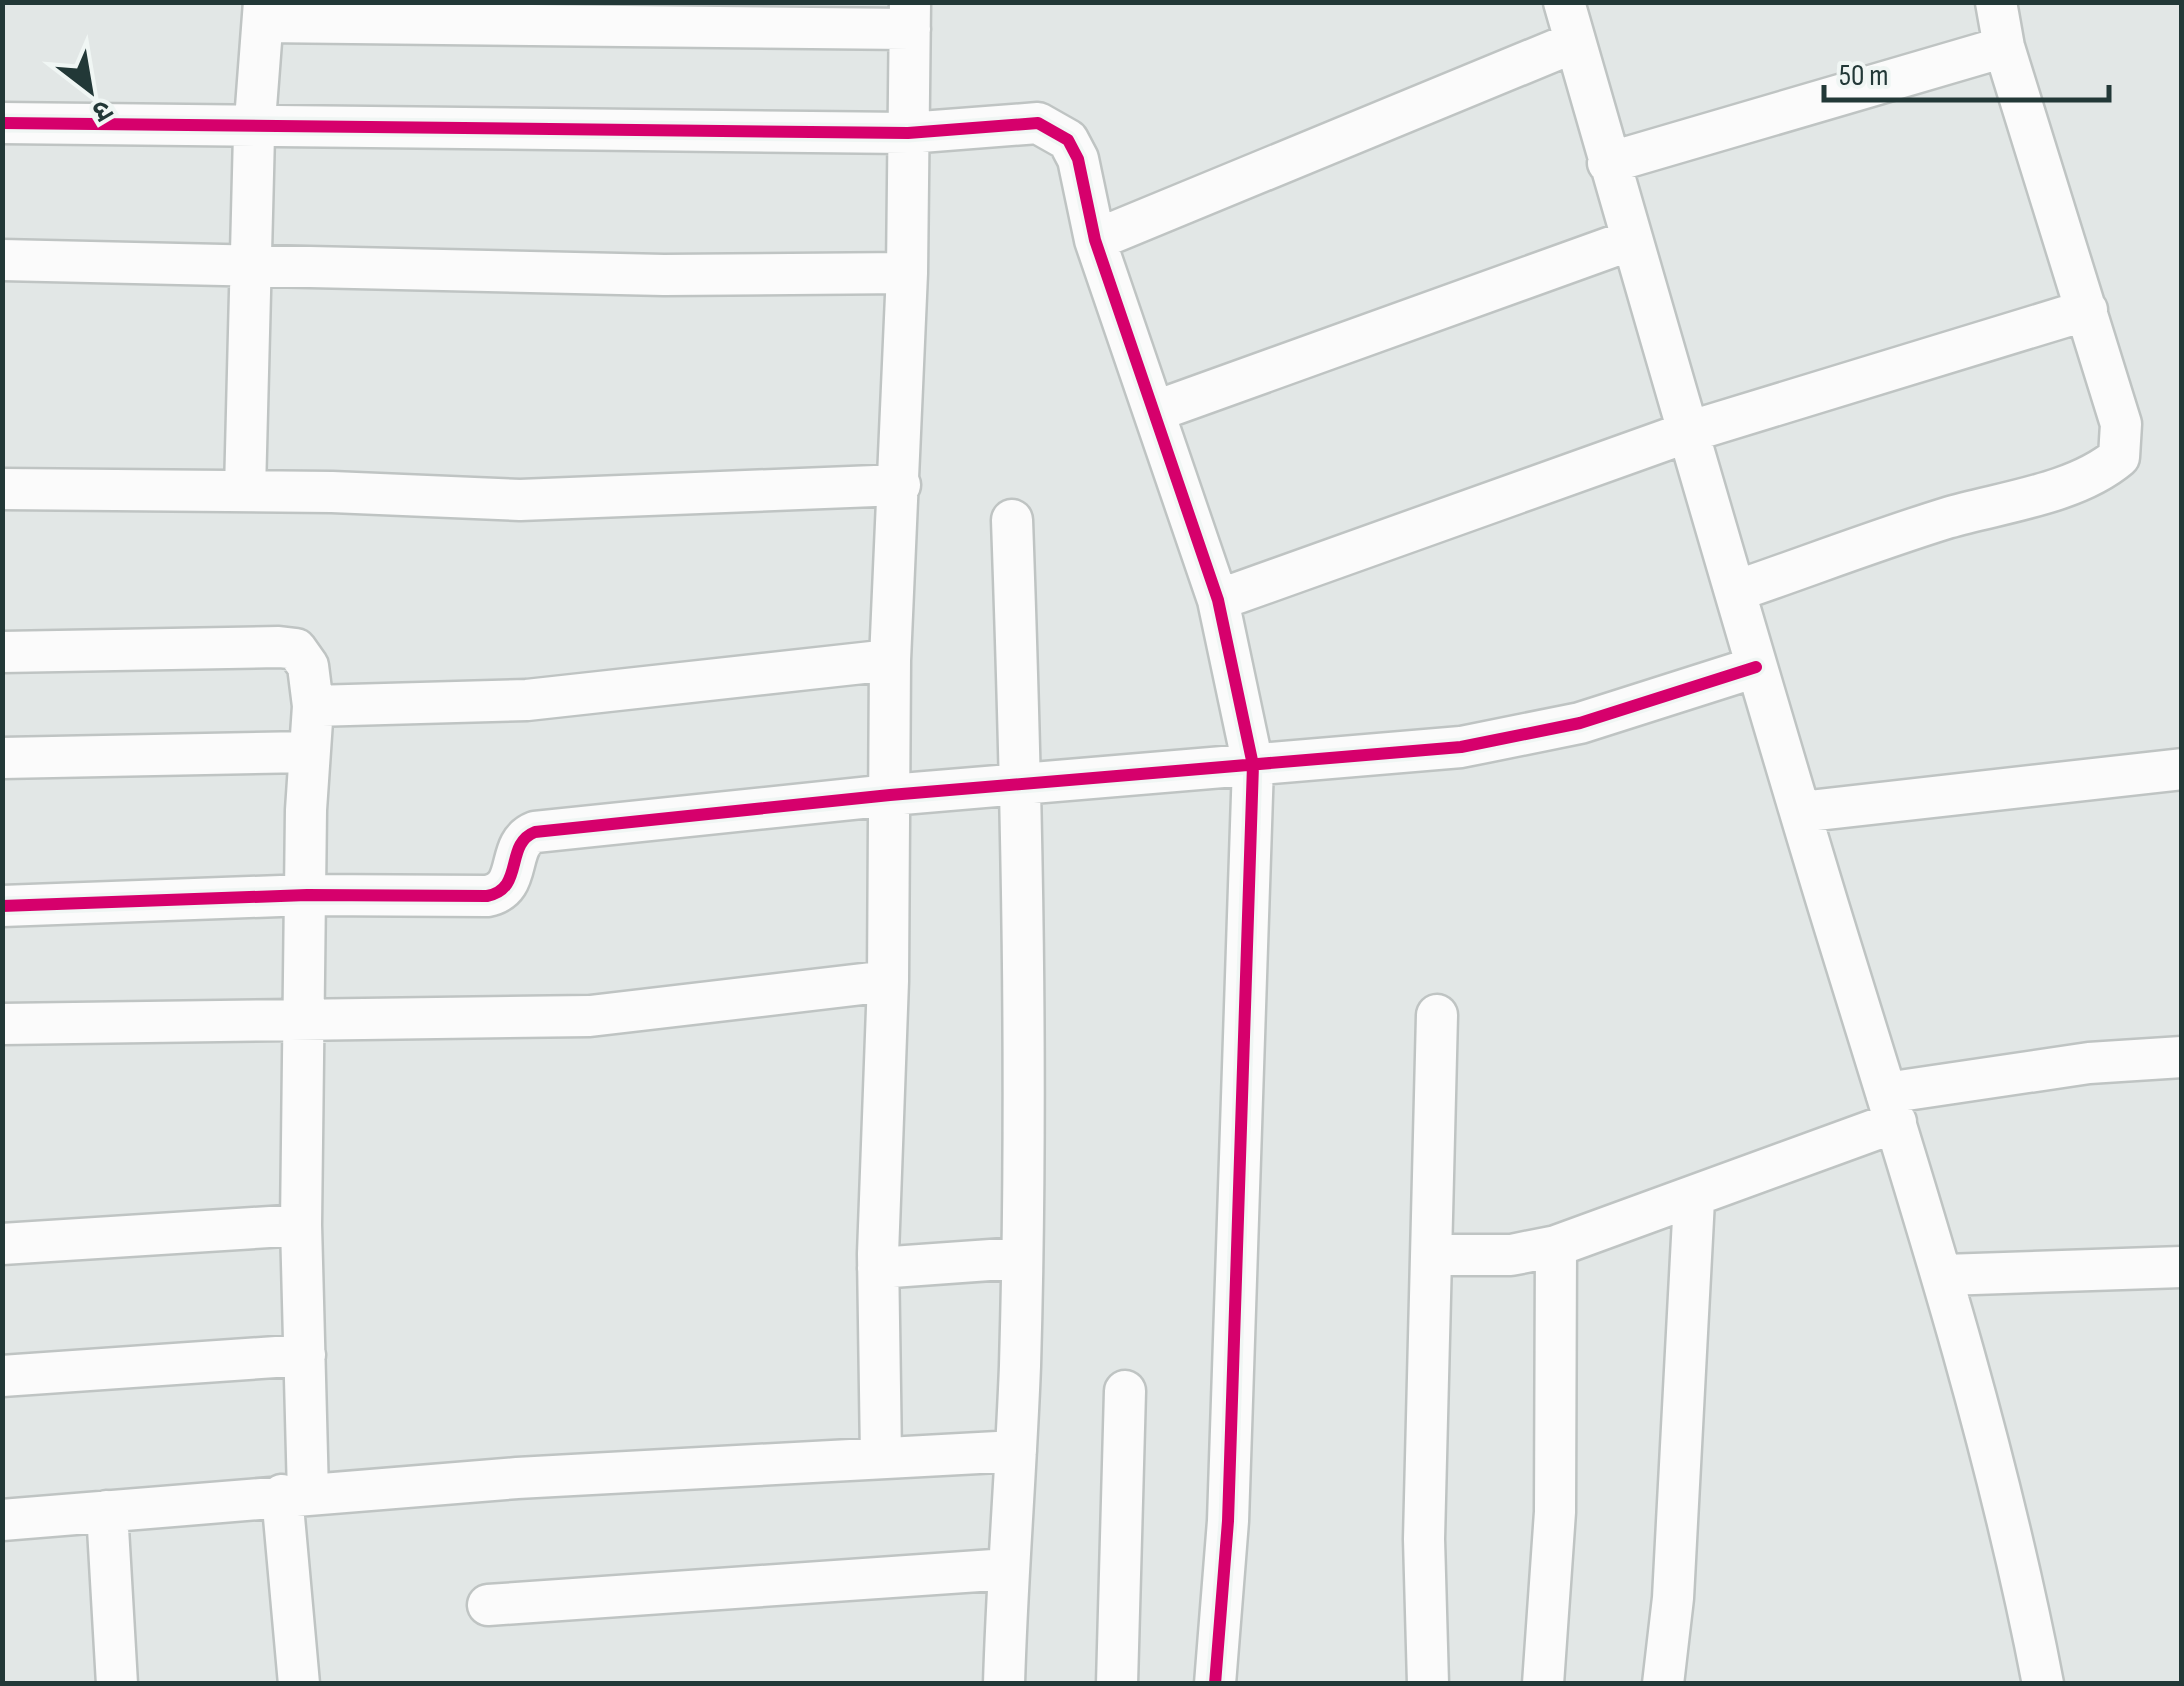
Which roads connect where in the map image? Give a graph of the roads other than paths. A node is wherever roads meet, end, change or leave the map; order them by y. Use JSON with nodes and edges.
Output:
{"nodes":[{"id":1,"x":1564,"y":2,"type":"edge"},
{"id":2,"x":1996,"y":2,"type":"edge"},
{"id":3,"x":263,"y":12,"type":"edge"},
{"id":4,"x":910,"y":16,"type":"edge"},
{"id":5,"x":1575,"y":42,"type":"junction"},
{"id":6,"x":2004,"y":47,"type":"junction"},
{"id":7,"x":2,"y":122,"type":"edge"},
{"id":8,"x":255,"y":124,"type":"junction"},
{"id":9,"x":908,"y":134,"type":"junction"},
{"id":10,"x":1608,"y":163,"type":"junction"},
{"id":11,"x":1095,"y":240,"type":"junction"},
{"id":12,"x":1630,"y":240,"type":"junction"},
{"id":13,"x":2,"y":260,"type":"edge"},
{"id":14,"x":252,"y":267,"type":"junction"},
{"id":15,"x":907,"y":273,"type":"junction"},
{"id":16,"x":2087,"y":310,"type":"junction"},
{"id":17,"x":1156,"y":411,"type":"junction"},
{"id":18,"x":1688,"y":432,"type":"junction"},
{"id":19,"x":900,"y":485,"type":"junction"},
{"id":20,"x":2,"y":489,"type":"edge"},
{"id":21,"x":245,"y":491,"type":"junction"},
{"id":22,"x":1012,"y":520,"type":"dead end"},
{"id":23,"x":1736,"y":591,"type":"junction"},
{"id":24,"x":1218,"y":600,"type":"junction"},
{"id":25,"x":2,"y":652,"type":"edge"},
{"id":26,"x":890,"y":660,"type":"junction"},
{"id":27,"x":1756,"y":668,"type":"junction"},
{"id":28,"x":313,"y":706,"type":"junction"},
{"id":29,"x":308,"y":752,"type":"junction"},
{"id":30,"x":2,"y":758,"type":"edge"},
{"id":31,"x":1253,"y":765,"type":"junction"},
{"id":32,"x":2182,"y":769,"type":"edge"},
{"id":33,"x":1022,"y":785,"type":"junction"},
{"id":34,"x":890,"y":795,"type":"junction"},
{"id":35,"x":1800,"y":812,"type":"junction"},
{"id":36,"x":307,"y":895,"type":"junction"},
{"id":37,"x":2,"y":906,"type":"edge"},
{"id":38,"x":888,"y":981,"type":"junction"},
{"id":39,"x":1437,"y":1016,"type":"dead end"},
{"id":40,"x":303,"y":1021,"type":"junction"},
{"id":41,"x":2,"y":1024,"type":"edge"},
{"id":42,"x":2182,"y":1057,"type":"edge"},
{"id":43,"x":1891,"y":1108,"type":"junction"},
{"id":44,"x":1694,"y":1200,"type":"junction"},
{"id":45,"x":301,"y":1225,"type":"junction"},
{"id":46,"x":2,"y":1244,"type":"edge"},
{"id":47,"x":1556,"y":1246,"type":"junction"},
{"id":48,"x":1434,"y":1255,"type":"junction"},
{"id":49,"x":1020,"y":1258,"type":"junction"},
{"id":50,"x":878,"y":1268,"type":"junction"},
{"id":51,"x":2182,"y":1268,"type":"edge"},
{"id":52,"x":1944,"y":1275,"type":"junction"},
{"id":53,"x":305,"y":1355,"type":"junction"},
{"id":54,"x":2,"y":1376,"type":"edge"},
{"id":55,"x":1124,"y":1391,"type":"dead end"},
{"id":56,"x":1016,"y":1451,"type":"junction"},
{"id":57,"x":881,"y":1457,"type":"junction"},
{"id":58,"x":295,"y":1494,"type":"junction"},
{"id":59,"x":107,"y":1511,"type":"junction"},
{"id":60,"x":2,"y":1520,"type":"edge"},
{"id":61,"x":1008,"y":1569,"type":"junction"},
{"id":62,"x":488,"y":1605,"type":"dead end"},
{"id":63,"x":118,"y":1684,"type":"edge"},
{"id":64,"x":300,"y":1684,"type":"edge"},
{"id":65,"x":1004,"y":1684,"type":"edge"},
{"id":66,"x":1117,"y":1684,"type":"edge"},
{"id":67,"x":1215,"y":1684,"type":"edge"},
{"id":68,"x":1428,"y":1684,"type":"edge"},
{"id":69,"x":1543,"y":1684,"type":"edge"},
{"id":70,"x":1662,"y":1684,"type":"edge"},
{"id":71,"x":2043,"y":1684,"type":"edge"}],
"edges":[{"from":1,"to":5,"type":"street"},
{"from":2,"to":6,"type":"street"},
{"from":3,"to":4,"type":"street"},
{"from":3,"to":8,"type":"street"},
{"from":4,"to":9,"type":"street"},
{"from":5,"to":10,"type":"street"},
{"from":5,"to":11,"type":"street"},
{"from":6,"to":10,"type":"street"},
{"from":6,"to":16,"type":"street"},
{"from":7,"to":8,"type":"street"},
{"from":8,"to":9,"type":"street"},
{"from":8,"to":14,"type":"street"},
{"from":9,"to":11,"type":"street"},
{"from":9,"to":15,"type":"street"},
{"from":10,"to":12,"type":"street"},
{"from":11,"to":17,"type":"street"},
{"from":12,"to":17,"type":"street"},
{"from":12,"to":18,"type":"street"},
{"from":13,"to":14,"type":"street"},
{"from":14,"to":15,"type":"street"},
{"from":14,"to":21,"type":"street"},
{"from":15,"to":19,"type":"street"},
{"from":16,"to":18,"type":"street"},
{"from":16,"to":23,"type":"street"},
{"from":17,"to":24,"type":"street"},
{"from":18,"to":23,"type":"street"},
{"from":18,"to":24,"type":"street"},
{"from":19,"to":21,"type":"street"},
{"from":19,"to":26,"type":"street"},
{"from":20,"to":21,"type":"street"},
{"from":22,"to":33,"type":"street"},
{"from":23,"to":27,"type":"street"},
{"from":24,"to":31,"type":"street"},
{"from":25,"to":28,"type":"street"},
{"from":26,"to":28,"type":"street"},
{"from":26,"to":34,"type":"street"},
{"from":27,"to":31,"type":"street"},
{"from":27,"to":35,"type":"street"},
{"from":28,"to":29,"type":"street"},
{"from":29,"to":30,"type":"street"},
{"from":29,"to":36,"type":"street"},
{"from":31,"to":33,"type":"street"},
{"from":31,"to":67,"type":"street"},
{"from":32,"to":35,"type":"street"},
{"from":33,"to":34,"type":"street"},
{"from":33,"to":49,"type":"street"},
{"from":34,"to":36,"type":"street"},
{"from":34,"to":38,"type":"street"},
{"from":35,"to":43,"type":"street"},
{"from":36,"to":37,"type":"street"},
{"from":36,"to":40,"type":"street"},
{"from":38,"to":40,"type":"street"},
{"from":38,"to":50,"type":"street"},
{"from":39,"to":48,"type":"street"},
{"from":40,"to":41,"type":"street"},
{"from":40,"to":45,"type":"street"},
{"from":42,"to":43,"type":"street"},
{"from":43,"to":44,"type":"street"},
{"from":43,"to":52,"type":"street"},
{"from":44,"to":47,"type":"street"},
{"from":44,"to":70,"type":"street"},
{"from":45,"to":46,"type":"street"},
{"from":45,"to":53,"type":"street"},
{"from":47,"to":48,"type":"street"},
{"from":47,"to":69,"type":"street"},
{"from":48,"to":68,"type":"street"},
{"from":49,"to":50,"type":"street"},
{"from":49,"to":56,"type":"street"},
{"from":50,"to":57,"type":"street"},
{"from":51,"to":52,"type":"street"},
{"from":52,"to":71,"type":"street"},
{"from":53,"to":54,"type":"street"},
{"from":53,"to":58,"type":"street"},
{"from":55,"to":66,"type":"street"},
{"from":56,"to":57,"type":"street"},
{"from":56,"to":61,"type":"street"},
{"from":57,"to":58,"type":"street"},
{"from":58,"to":59,"type":"street"},
{"from":58,"to":64,"type":"street"},
{"from":59,"to":60,"type":"street"},
{"from":59,"to":63,"type":"street"},
{"from":61,"to":62,"type":"street"},
{"from":61,"to":65,"type":"street"}]}
